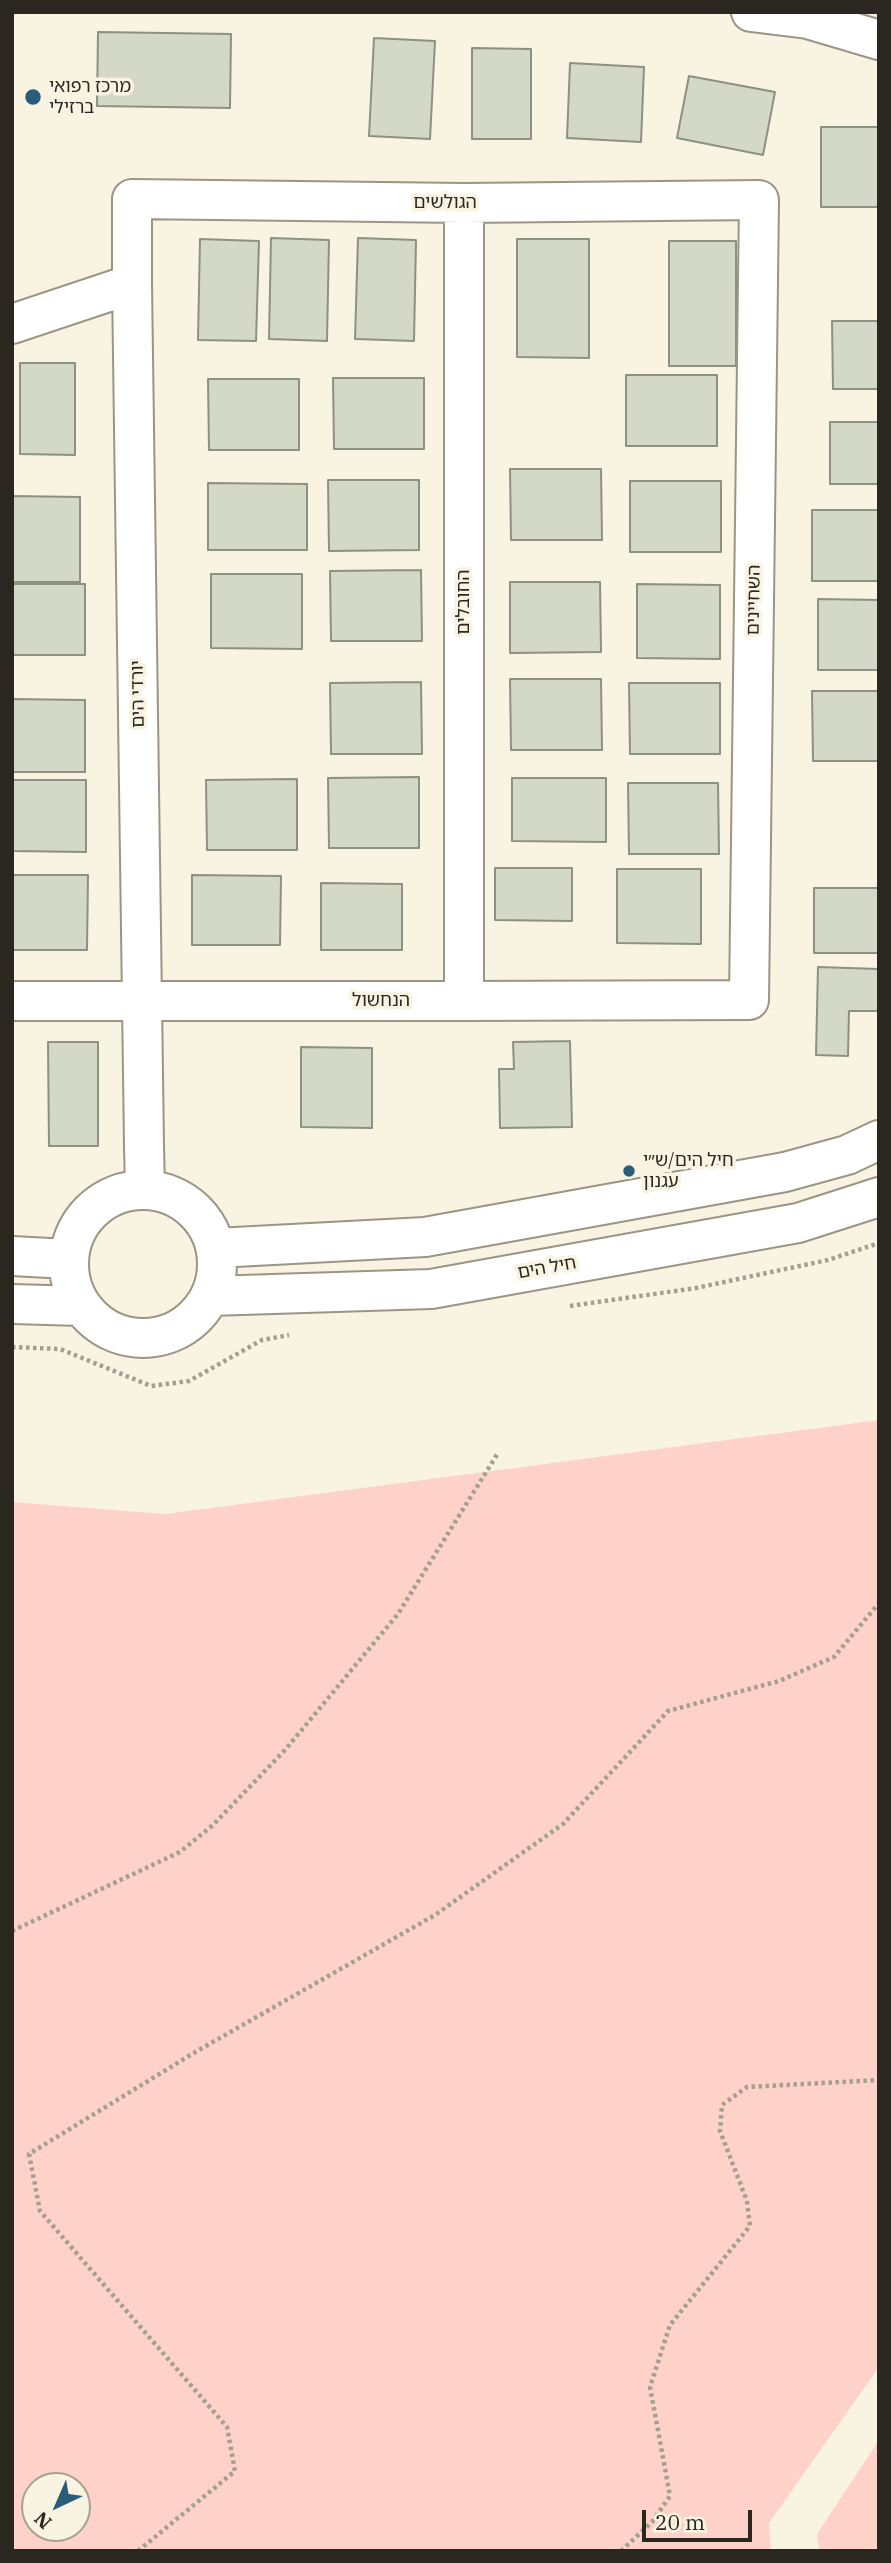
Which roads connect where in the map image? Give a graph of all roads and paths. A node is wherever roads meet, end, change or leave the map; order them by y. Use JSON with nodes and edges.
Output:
{"nodes":[{"id":1,"x":751,"y":12,"type":"edge"},
{"id":2,"x":878,"y":39,"type":"edge"},
{"id":3,"x":132,"y":199,"type":"joint"},
{"id":4,"x":759,"y":200,"type":"joint"},
{"id":5,"x":464,"y":203,"type":"junction"},
{"id":6,"x":132,"y":284,"type":"junction"},
{"id":7,"x":12,"y":324,"type":"edge"},
{"id":8,"x":12,"y":1000,"type":"edge"},
{"id":9,"x":749,"y":1000,"type":"joint"},
{"id":10,"x":142,"y":1001,"type":"junction"},
{"id":11,"x":464,"y":1001,"type":"junction"},
{"id":12,"x":879,"y":1140,"type":"edge"},
{"id":13,"x":145,"y":1189,"type":"junction"},
{"id":14,"x":879,"y":1198,"type":"edge"},
{"id":15,"x":216,"y":1248,"type":"junction"},
{"id":16,"x":12,"y":1256,"type":"edge"},
{"id":17,"x":68,"y":1259,"type":"junction"},
{"id":18,"x":210,"y":1296,"type":"junction"},
{"id":19,"x":12,"y":1304,"type":"edge"},
{"id":20,"x":81,"y":1306,"type":"junction"},
{"id":21,"x":498,"y":1453,"type":"dead end"},
{"id":22,"x":879,"y":1603,"type":"edge"},
{"id":23,"x":12,"y":1931,"type":"edge"},
{"id":24,"x":879,"y":2080,"type":"edge"},
{"id":25,"x":138,"y":2551,"type":"edge"},
{"id":26,"x":621,"y":2551,"type":"edge"}],
"edges":[{"from":1,"to":2,"type":"street"},
{"from":3,"to":5,"type":"street","name":"הגולשים"},
{"from":3,"to":6,"type":"street","name":"יורדי הים"},
{"from":4,"to":5,"type":"street","name":"הגולשים"},
{"from":4,"to":9,"type":"street","name":"השחיינים"},
{"from":5,"to":11,"type":"street","name":"החובלים"},
{"from":6,"to":7,"type":"street"},
{"from":6,"to":10,"type":"street","name":"יורדי הים"},
{"from":8,"to":10,"type":"street","name":"הנחשול"},
{"from":9,"to":11,"type":"street","name":"הנחשול"},
{"from":10,"to":11,"type":"street","name":"הנחשול"},
{"from":10,"to":13,"type":"street","name":"יורדי הים"},
{"from":12,"to":15,"type":"street"},
{"from":13,"to":15,"type":"street"},
{"from":13,"to":17,"type":"street"},
{"from":14,"to":18,"type":"street","name":"חיל הים"},
{"from":15,"to":18,"type":"street"},
{"from":16,"to":17,"type":"street"},
{"from":17,"to":20,"type":"street"},
{"from":18,"to":20,"type":"street"},
{"from":19,"to":20,"type":"street"},
{"from":21,"to":23,"type":"path"},
{"from":22,"to":25,"type":"path"},
{"from":24,"to":26,"type":"path"}]}
